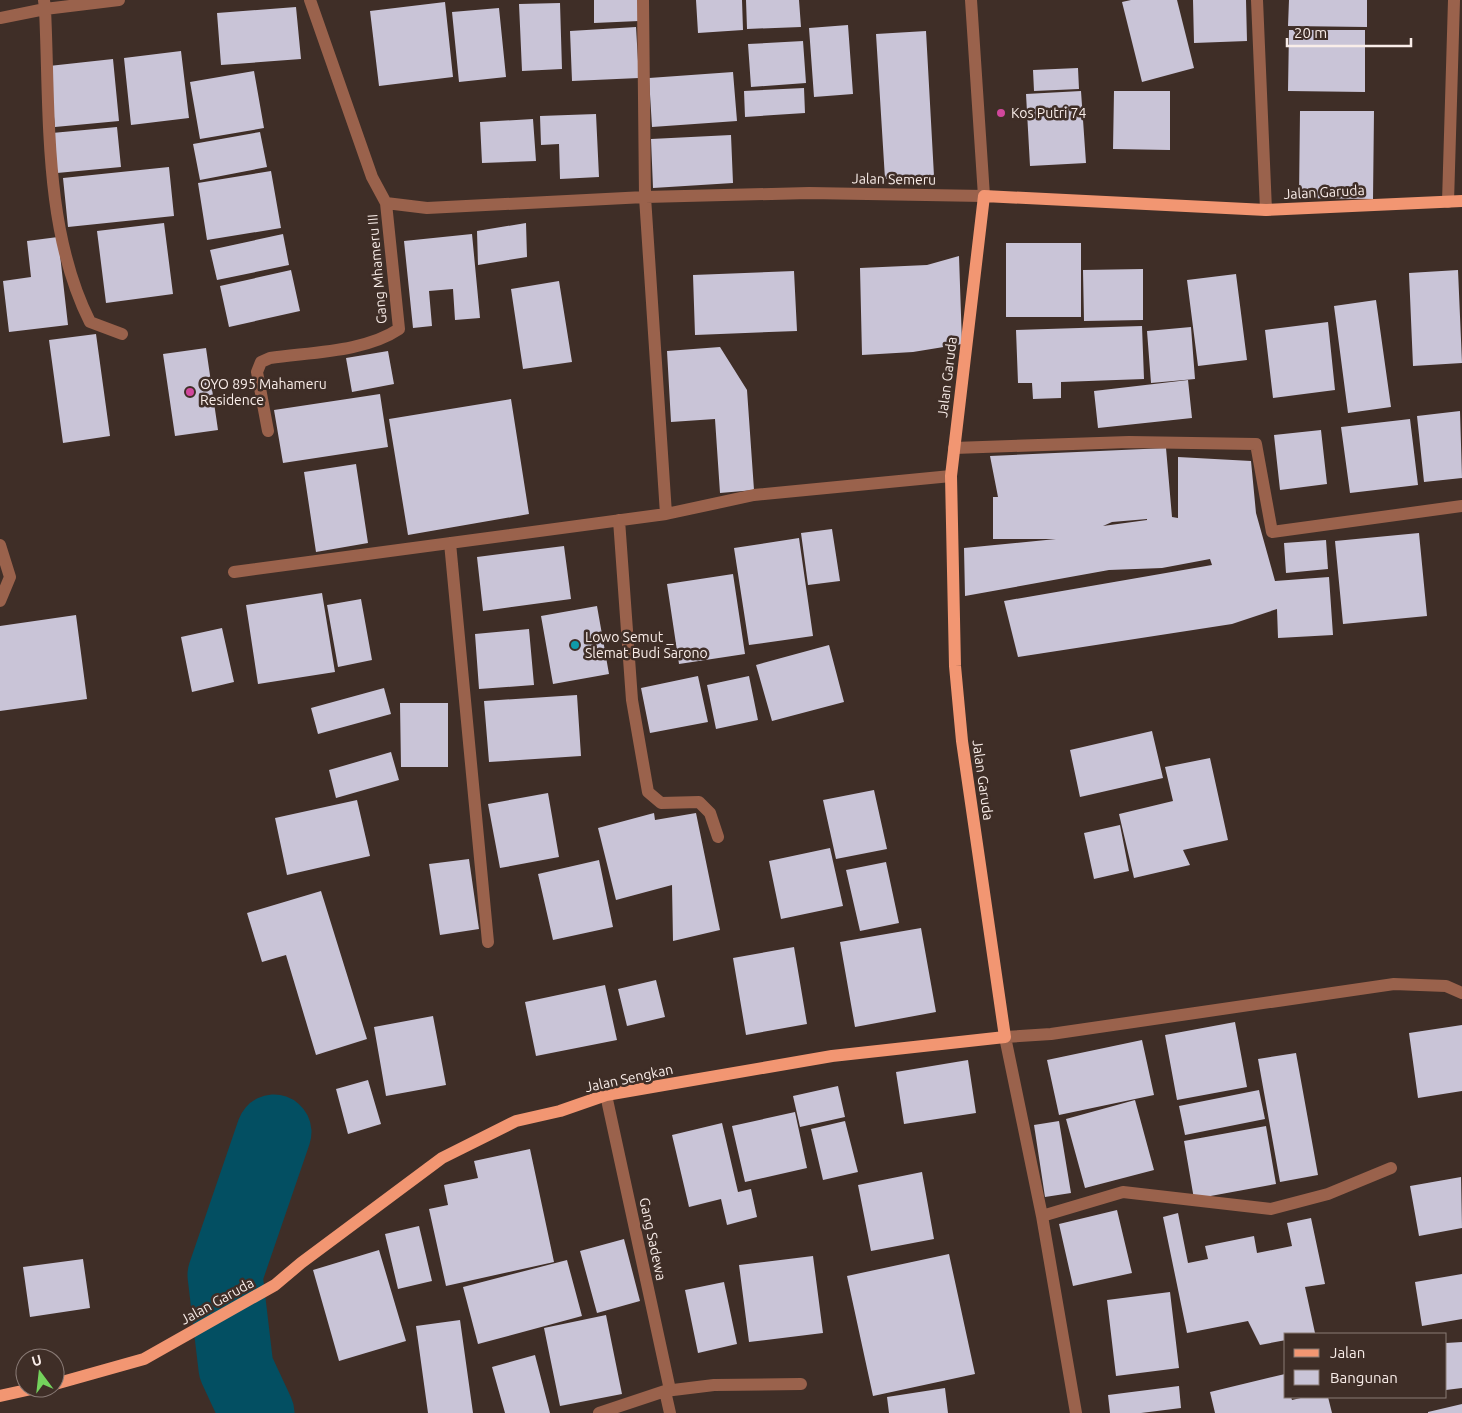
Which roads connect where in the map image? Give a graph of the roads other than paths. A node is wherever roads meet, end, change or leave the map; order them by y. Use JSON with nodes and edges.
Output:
{"nodes":[{"id":1,"x":119,"y":0,"type":"edge"},
{"id":2,"x":310,"y":0,"type":"edge"},
{"id":3,"x":643,"y":0,"type":"edge"},
{"id":4,"x":971,"y":0,"type":"edge"},
{"id":5,"x":1257,"y":0,"type":"edge"},
{"id":6,"x":1454,"y":0,"type":"edge"},
{"id":7,"x":45,"y":4,"type":"edge"},
{"id":8,"x":0,"y":18,"type":"edge"},
{"id":9,"x":984,"y":196,"type":"junction"},
{"id":10,"x":645,"y":197,"type":"junction"},
{"id":11,"x":1462,"y":201,"type":"edge"},
{"id":12,"x":1448,"y":202,"type":"junction"},
{"id":13,"x":386,"y":203,"type":"junction"},
{"id":14,"x":1266,"y":210,"type":"junction"},
{"id":15,"x":122,"y":334,"type":"dead end"},
{"id":16,"x":268,"y":431,"type":"dead end"},
{"id":17,"x":954,"y":448,"type":"junction"},
{"id":18,"x":951,"y":476,"type":"junction"},
{"id":19,"x":1462,"y":506,"type":"edge"},
{"id":20,"x":666,"y":514,"type":"junction"},
{"id":21,"x":619,"y":520,"type":"junction"},
{"id":22,"x":450,"y":543,"type":"junction"},
{"id":23,"x":0,"y":545,"type":"edge"},
{"id":24,"x":234,"y":572,"type":"dead end"},
{"id":25,"x":0,"y":601,"type":"edge"},
{"id":26,"x":718,"y":837,"type":"dead end"},
{"id":27,"x":488,"y":942,"type":"dead end"},
{"id":28,"x":1462,"y":993,"type":"edge"},
{"id":29,"x":1005,"y":1037,"type":"junction"},
{"id":30,"x":606,"y":1095,"type":"junction"},
{"id":31,"x":1391,"y":1168,"type":"dead end"},
{"id":32,"x":1042,"y":1216,"type":"junction"},
{"id":33,"x":301,"y":1262,"type":"joint"},
{"id":34,"x":65,"y":1381,"type":"edge"},
{"id":35,"x":802,"y":1384,"type":"dead end"},
{"id":36,"x":668,"y":1390,"type":"junction"},
{"id":37,"x":15,"y":1393,"type":"edge"},
{"id":38,"x":0,"y":1396,"type":"edge"},
{"id":39,"x":599,"y":1413,"type":"edge"},
{"id":40,"x":670,"y":1413,"type":"edge"},
{"id":41,"x":1076,"y":1413,"type":"edge"}],
"edges":[{"from":1,"to":7,"type":"street"},
{"from":2,"to":13,"type":"street"},
{"from":3,"to":10,"type":"street"},
{"from":4,"to":9,"type":"street"},
{"from":5,"to":14,"type":"street"},
{"from":6,"to":12,"type":"street"},
{"from":7,"to":8,"type":"street"},
{"from":7,"to":15,"type":"street"},
{"from":9,"to":10,"type":"street","name":"Jalan Semeru"},
{"from":9,"to":14,"type":"main road","name":"Jalan Garuda"},
{"from":9,"to":17,"type":"main road","name":"Jalan Garuda"},
{"from":10,"to":13,"type":"street","name":"Jalan Semeru"},
{"from":10,"to":20,"type":"street"},
{"from":11,"to":12,"type":"main road","name":"Jalan Garuda"},
{"from":12,"to":14,"type":"main road","name":"Jalan Garuda"},
{"from":13,"to":16,"type":"street","name":"Gang Mhameru III"},
{"from":17,"to":18,"type":"main road","name":"Jalan Garuda"},
{"from":17,"to":19,"type":"street"},
{"from":18,"to":20,"type":"street"},
{"from":18,"to":29,"type":"main road","name":"Jalan Garuda"},
{"from":20,"to":21,"type":"street"},
{"from":21,"to":22,"type":"street"},
{"from":21,"to":26,"type":"street"},
{"from":22,"to":24,"type":"street"},
{"from":22,"to":27,"type":"street"},
{"from":23,"to":25,"type":"street"},
{"from":28,"to":29,"type":"street"},
{"from":29,"to":30,"type":"main road","name":"Jalan Sengkan"},
{"from":29,"to":32,"type":"street"},
{"from":30,"to":33,"type":"main road","name":"Jalan Sengkan"},
{"from":30,"to":36,"type":"street","name":"Gang Sadewa"},
{"from":31,"to":32,"type":"street"},
{"from":32,"to":41,"type":"street"},
{"from":33,"to":34,"type":"main road","name":"Jalan Garuda"},
{"from":35,"to":36,"type":"street"},
{"from":36,"to":39,"type":"street"},
{"from":36,"to":40,"type":"street","name":"Gang Sadewa"},
{"from":37,"to":38,"type":"main road"}]}
